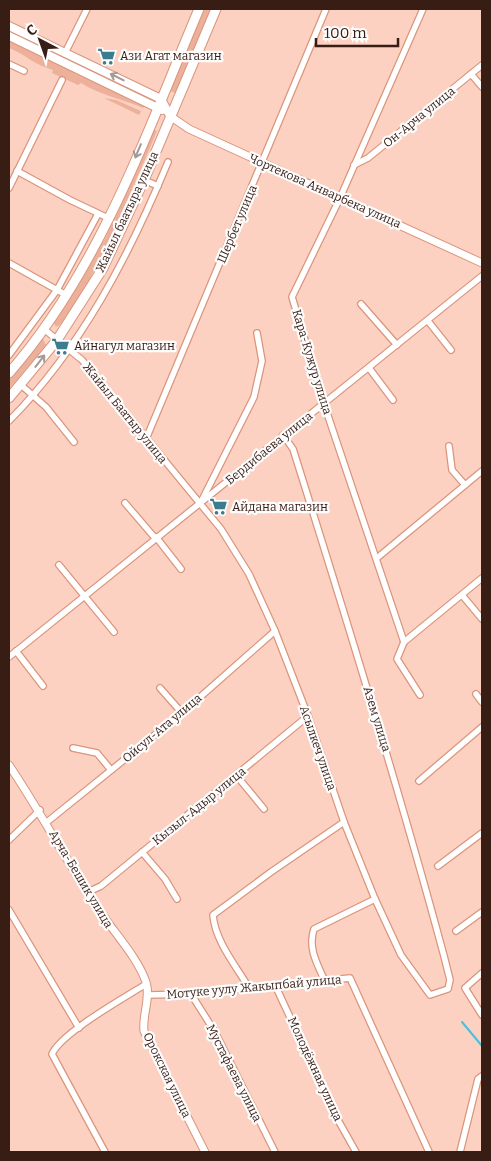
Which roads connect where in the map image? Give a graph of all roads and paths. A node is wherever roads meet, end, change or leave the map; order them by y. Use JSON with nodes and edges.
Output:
{"nodes":[{"id":1,"x":87,"y":9,"type":"edge"},
{"id":2,"x":199,"y":9,"type":"edge"},
{"id":3,"x":216,"y":9,"type":"edge"},
{"id":4,"x":326,"y":9,"type":"edge"},
{"id":5,"x":423,"y":9,"type":"edge"},
{"id":6,"x":9,"y":26,"type":"edge"},
{"id":7,"x":9,"y":36,"type":"edge"},
{"id":8,"x":65,"y":53,"type":"junction"},
{"id":9,"x":9,"y":64,"type":"edge"},
{"id":10,"x":482,"y":65,"type":"edge"},
{"id":11,"x":24,"y":71,"type":"dead end"},
{"id":12,"x":471,"y":74,"type":"junction"},
{"id":13,"x":62,"y":80,"type":"dead end"},
{"id":14,"x":482,"y":87,"type":"edge"},
{"id":15,"x":159,"y":102,"type":"junction"},
{"id":16,"x":170,"y":116,"type":"junction"},
{"id":17,"x":168,"y":162,"type":"dead end"},
{"id":18,"x":263,"y":163,"type":"junction"},
{"id":19,"x":354,"y":166,"type":"junction"},
{"id":20,"x":17,"y":171,"type":"junction"},
{"id":21,"x":144,"y":180,"type":"junction"},
{"id":22,"x":158,"y":186,"type":"junction"},
{"id":23,"x":9,"y":188,"type":"edge"},
{"id":24,"x":340,"y":198,"type":"junction"},
{"id":25,"x":98,"y":214,"type":"junction"},
{"id":26,"x":108,"y":218,"type":"junction"},
{"id":27,"x":9,"y":263,"type":"edge"},
{"id":28,"x":482,"y":263,"type":"edge"},
{"id":29,"x":482,"y":276,"type":"edge"},
{"id":30,"x":57,"y":290,"type":"junction"},
{"id":31,"x":66,"y":295,"type":"junction"},
{"id":32,"x":361,"y":304,"type":"dead end"},
{"id":33,"x":428,"y":321,"type":"junction"},
{"id":34,"x":44,"y":329,"type":"junction"},
{"id":35,"x":257,"y":333,"type":"dead end"},
{"id":36,"x":57,"y":340,"type":"junction"},
{"id":37,"x":397,"y":345,"type":"junction"},
{"id":38,"x":69,"y":349,"type":"junction"},
{"id":39,"x":452,"y":350,"type":"dead end"},
{"id":40,"x":9,"y":355,"type":"edge"},
{"id":41,"x":369,"y":368,"type":"junction"},
{"id":42,"x":9,"y":373,"type":"edge"},
{"id":43,"x":21,"y":385,"type":"junction"},
{"id":44,"x":32,"y":394,"type":"junction"},
{"id":45,"x":9,"y":398,"type":"edge"},
{"id":46,"x":393,"y":400,"type":"dead end"},
{"id":47,"x":324,"y":404,"type":"junction"},
{"id":48,"x":9,"y":421,"type":"edge"},
{"id":49,"x":283,"y":435,"type":"junction"},
{"id":50,"x":146,"y":439,"type":"junction"},
{"id":51,"x":74,"y":442,"type":"dead end"},
{"id":52,"x":449,"y":446,"type":"dead end"},
{"id":53,"x":482,"y":471,"type":"edge"},
{"id":54,"x":465,"y":486,"type":"junction"},
{"id":55,"x":125,"y":503,"type":"dead end"},
{"id":56,"x":199,"y":504,"type":"junction"},
{"id":57,"x":156,"y":538,"type":"junction"},
{"id":58,"x":376,"y":558,"type":"junction"},
{"id":59,"x":59,"y":565,"type":"dead end"},
{"id":60,"x":181,"y":569,"type":"dead end"},
{"id":61,"x":482,"y":578,"type":"edge"},
{"id":62,"x":462,"y":595,"type":"junction"},
{"id":63,"x":84,"y":596,"type":"junction"},
{"id":64,"x":482,"y":619,"type":"edge"},
{"id":65,"x":275,"y":631,"type":"junction"},
{"id":66,"x":114,"y":632,"type":"dead end"},
{"id":67,"x":404,"y":642,"type":"junction"},
{"id":68,"x":12,"y":653,"type":"edge"},
{"id":69,"x":43,"y":686,"type":"dead end"},
{"id":70,"x":160,"y":688,"type":"dead end"},
{"id":71,"x":476,"y":694,"type":"dead end"},
{"id":72,"x":420,"y":695,"type":"dead end"},
{"id":73,"x":482,"y":702,"type":"edge"},
{"id":74,"x":182,"y":713,"type":"junction"},
{"id":75,"x":308,"y":716,"type":"junction"},
{"id":76,"x":482,"y":727,"type":"edge"},
{"id":77,"x":74,"y":748,"type":"dead end"},
{"id":78,"x":9,"y":765,"type":"edge"},
{"id":79,"x":111,"y":770,"type":"junction"},
{"id":80,"x":236,"y":775,"type":"junction"},
{"id":81,"x":418,"y":782,"type":"dead end"},
{"id":82,"x":264,"y":809,"type":"dead end"},
{"id":83,"x":40,"y":810,"type":"junction"},
{"id":84,"x":47,"y":822,"type":"junction"},
{"id":85,"x":344,"y":822,"type":"junction"},
{"id":86,"x":482,"y":833,"type":"edge"},
{"id":87,"x":9,"y":840,"type":"edge"},
{"id":88,"x":142,"y":852,"type":"junction"},
{"id":89,"x":438,"y":866,"type":"dead end"},
{"id":90,"x":88,"y":892,"type":"junction"},
{"id":91,"x":177,"y":899,"type":"dead end"},
{"id":92,"x":375,"y":899,"type":"junction"},
{"id":93,"x":9,"y":910,"type":"edge"},
{"id":94,"x":482,"y":912,"type":"edge"},
{"id":95,"x":456,"y":931,"type":"dead end"},
{"id":96,"x":482,"y":973,"type":"edge"},
{"id":97,"x":324,"y":979,"type":"junction"},
{"id":98,"x":146,"y":984,"type":"junction"},
{"id":99,"x":275,"y":985,"type":"junction"},
{"id":100,"x":249,"y":988,"type":"junction"},
{"id":101,"x":191,"y":994,"type":"junction"},
{"id":102,"x":148,"y":995,"type":"junction"},
{"id":103,"x":430,"y":995,"type":"joint"},
{"id":104,"x":482,"y":1015,"type":"edge"},
{"id":105,"x":79,"y":1028,"type":"junction"},
{"id":106,"x":482,"y":1076,"type":"edge"},
{"id":107,"x":105,"y":1152,"type":"edge"},
{"id":108,"x":205,"y":1152,"type":"edge"},
{"id":109,"x":275,"y":1152,"type":"edge"},
{"id":110,"x":356,"y":1152,"type":"edge"},
{"id":111,"x":429,"y":1152,"type":"edge"},
{"id":112,"x":460,"y":1152,"type":"edge"}],
"edges":[{"from":1,"to":8,"type":"street"},
{"from":2,"to":15,"type":"main road","name":"Жайыл баатыра улица"},
{"from":3,"to":16,"type":"main road","name":"Жайыл баатыра улица"},
{"from":4,"to":18,"type":"street","name":"Шербет улица"},
{"from":5,"to":19,"type":"street","name":"Кара-Кужур улица"},
{"from":6,"to":8,"type":"main road"},
{"from":7,"to":15,"type":"main road"},
{"from":15,"to":8,"type":"main road","one_way":true},
{"from":9,"to":11,"type":"street"},
{"from":10,"to":12,"type":"street","name":"Он-Арча улица"},
{"from":12,"to":14,"type":"street"},
{"from":12,"to":19,"type":"street","name":"Он-Арча улица"},
{"from":13,"to":20,"type":"street"},
{"from":15,"to":16,"type":"main road"},
{"from":15,"to":26,"type":"main road","name":"Жайыл баатыра улица","one_way":true},
{"from":16,"to":18,"type":"street","name":"Чортекова Анварбека улица"},
{"from":16,"to":21,"type":"main road","name":"Жайыл баатыра улица"},
{"from":17,"to":22,"type":"street"},
{"from":18,"to":24,"type":"street","name":"Чортекова Анварбека улица"},
{"from":18,"to":50,"type":"street","name":"Шербет улица"},
{"from":19,"to":24,"type":"street","name":"Кара-Кужур улица"},
{"from":20,"to":23,"type":"street"},
{"from":20,"to":25,"type":"street"},
{"from":21,"to":22,"type":"street"},
{"from":21,"to":36,"type":"main road","name":"Жайыл баатыра улица"},
{"from":22,"to":38,"type":"street"},
{"from":24,"to":28,"type":"street","name":"Чортекова Анварбека улица"},
{"from":24,"to":47,"type":"street","name":"Кара-Кужур улица"},
{"from":25,"to":26,"type":"street"},
{"from":25,"to":30,"type":"street"},
{"from":26,"to":31,"type":"main road","name":"Жайыл баатыра улица"},
{"from":27,"to":30,"type":"street"},
{"from":29,"to":33,"type":"street","name":"Бердибаева улица"},
{"from":30,"to":31,"type":"street"},
{"from":30,"to":40,"type":"street"},
{"from":31,"to":34,"type":"main road","name":"Жайыл баатыра улица"},
{"from":32,"to":37,"type":"street"},
{"from":33,"to":37,"type":"street","name":"Бердибаева улица"},
{"from":33,"to":39,"type":"street"},
{"from":34,"to":36,"type":"street","name":"Жайыл Баатыр улица"},
{"from":34,"to":42,"type":"main road","name":"Жайыл баатыра улица"},
{"from":35,"to":56,"type":"street"},
{"from":36,"to":38,"type":"street","name":"Жайыл Баатыр улица"},
{"from":43,"to":36,"type":"main road","name":"Жайыл баатыра улица","one_way":true},
{"from":37,"to":41,"type":"street","name":"Бердибаева улица"},
{"from":38,"to":44,"type":"street"},
{"from":38,"to":50,"type":"street","name":"Жайыл Баатыр улица"},
{"from":41,"to":46,"type":"street"},
{"from":41,"to":47,"type":"street","name":"Бердибаева улица"},
{"from":43,"to":44,"type":"street"},
{"from":43,"to":45,"type":"main road","name":"Жайыл баатыра улица"},
{"from":44,"to":48,"type":"street"},
{"from":44,"to":51,"type":"street"},
{"from":47,"to":49,"type":"street","name":"Бердибаева улица"},
{"from":47,"to":58,"type":"street","name":"Кара-Кужур улица"},
{"from":49,"to":56,"type":"street","name":"Бердибаева улица"},
{"from":49,"to":103,"type":"street","name":"Азем улица"},
{"from":50,"to":56,"type":"street","name":"Жайыл Баатыр улица"},
{"from":52,"to":54,"type":"street"},
{"from":53,"to":54,"type":"street"},
{"from":54,"to":58,"type":"street"},
{"from":55,"to":57,"type":"street"},
{"from":56,"to":57,"type":"street","name":"Бердибаева улица"},
{"from":56,"to":65,"type":"street","name":"Асылкеч улица"},
{"from":57,"to":60,"type":"street"},
{"from":57,"to":63,"type":"street","name":"Бердибаева улица"},
{"from":58,"to":67,"type":"street","name":"Кара-Кужур улица"},
{"from":59,"to":63,"type":"street"},
{"from":61,"to":62,"type":"street"},
{"from":62,"to":64,"type":"street"},
{"from":62,"to":67,"type":"street"},
{"from":63,"to":66,"type":"street"},
{"from":63,"to":68,"type":"street","name":"Бердибаева улица"},
{"from":65,"to":74,"type":"street","name":"Ойсул-Ата улица"},
{"from":65,"to":75,"type":"street","name":"Асылкеч улица"},
{"from":67,"to":72,"type":"street"},
{"from":68,"to":69,"type":"street"},
{"from":70,"to":74,"type":"street"},
{"from":71,"to":73,"type":"street"},
{"from":74,"to":79,"type":"street","name":"Ойсул-Ата улица"},
{"from":75,"to":80,"type":"street","name":"Кызыл-Адыр улица"},
{"from":75,"to":85,"type":"street","name":"Асылкеч улица"},
{"from":76,"to":81,"type":"street"},
{"from":77,"to":79,"type":"street"},
{"from":78,"to":83,"type":"street","name":"Арча-Бешик улица"},
{"from":79,"to":84,"type":"street","name":"Ойсул-Ата улица"},
{"from":80,"to":82,"type":"street"},
{"from":80,"to":88,"type":"street","name":"Кызыл-Адыр улица"},
{"from":83,"to":84,"type":"street","name":"Арча-Бешик улица"},
{"from":83,"to":87,"type":"street"},
{"from":84,"to":90,"type":"street","name":"Арча-Бешик улица"},
{"from":85,"to":92,"type":"street","name":"Асылкеч улица"},
{"from":85,"to":100,"type":"street"},
{"from":86,"to":89,"type":"street"},
{"from":88,"to":90,"type":"street","name":"Кызыл-Адыр улица"},
{"from":88,"to":91,"type":"street"},
{"from":90,"to":98,"type":"street","name":"Арча-Бешик улица"},
{"from":92,"to":97,"type":"street"},
{"from":92,"to":103,"type":"street","name":"Асылкеч улица"},
{"from":93,"to":105,"type":"street"},
{"from":94,"to":95,"type":"street"},
{"from":96,"to":104,"type":"street"},
{"from":97,"to":99,"type":"street","name":"Мотуке уулу Жакыпбай улица"},
{"from":97,"to":111,"type":"street","name":"Мотуке уулу Жакыпбай улица"},
{"from":98,"to":102,"type":"street","name":"Арча-Бешик улица"},
{"from":98,"to":105,"type":"street"},
{"from":99,"to":100,"type":"street","name":"Мотуке уулу Жакыпбай улица"},
{"from":99,"to":110,"type":"street","name":"Молодёжная улица"},
{"from":100,"to":101,"type":"street","name":"Мотуке уулу Жакыпбай улица"},
{"from":101,"to":102,"type":"street","name":"Мотуке уулу Жакыпбай улица"},
{"from":101,"to":109,"type":"street","name":"Мустафаева улица"},
{"from":102,"to":108,"type":"street","name":"Орокская улица"},
{"from":105,"to":107,"type":"street"},
{"from":106,"to":112,"type":"street"}]}
